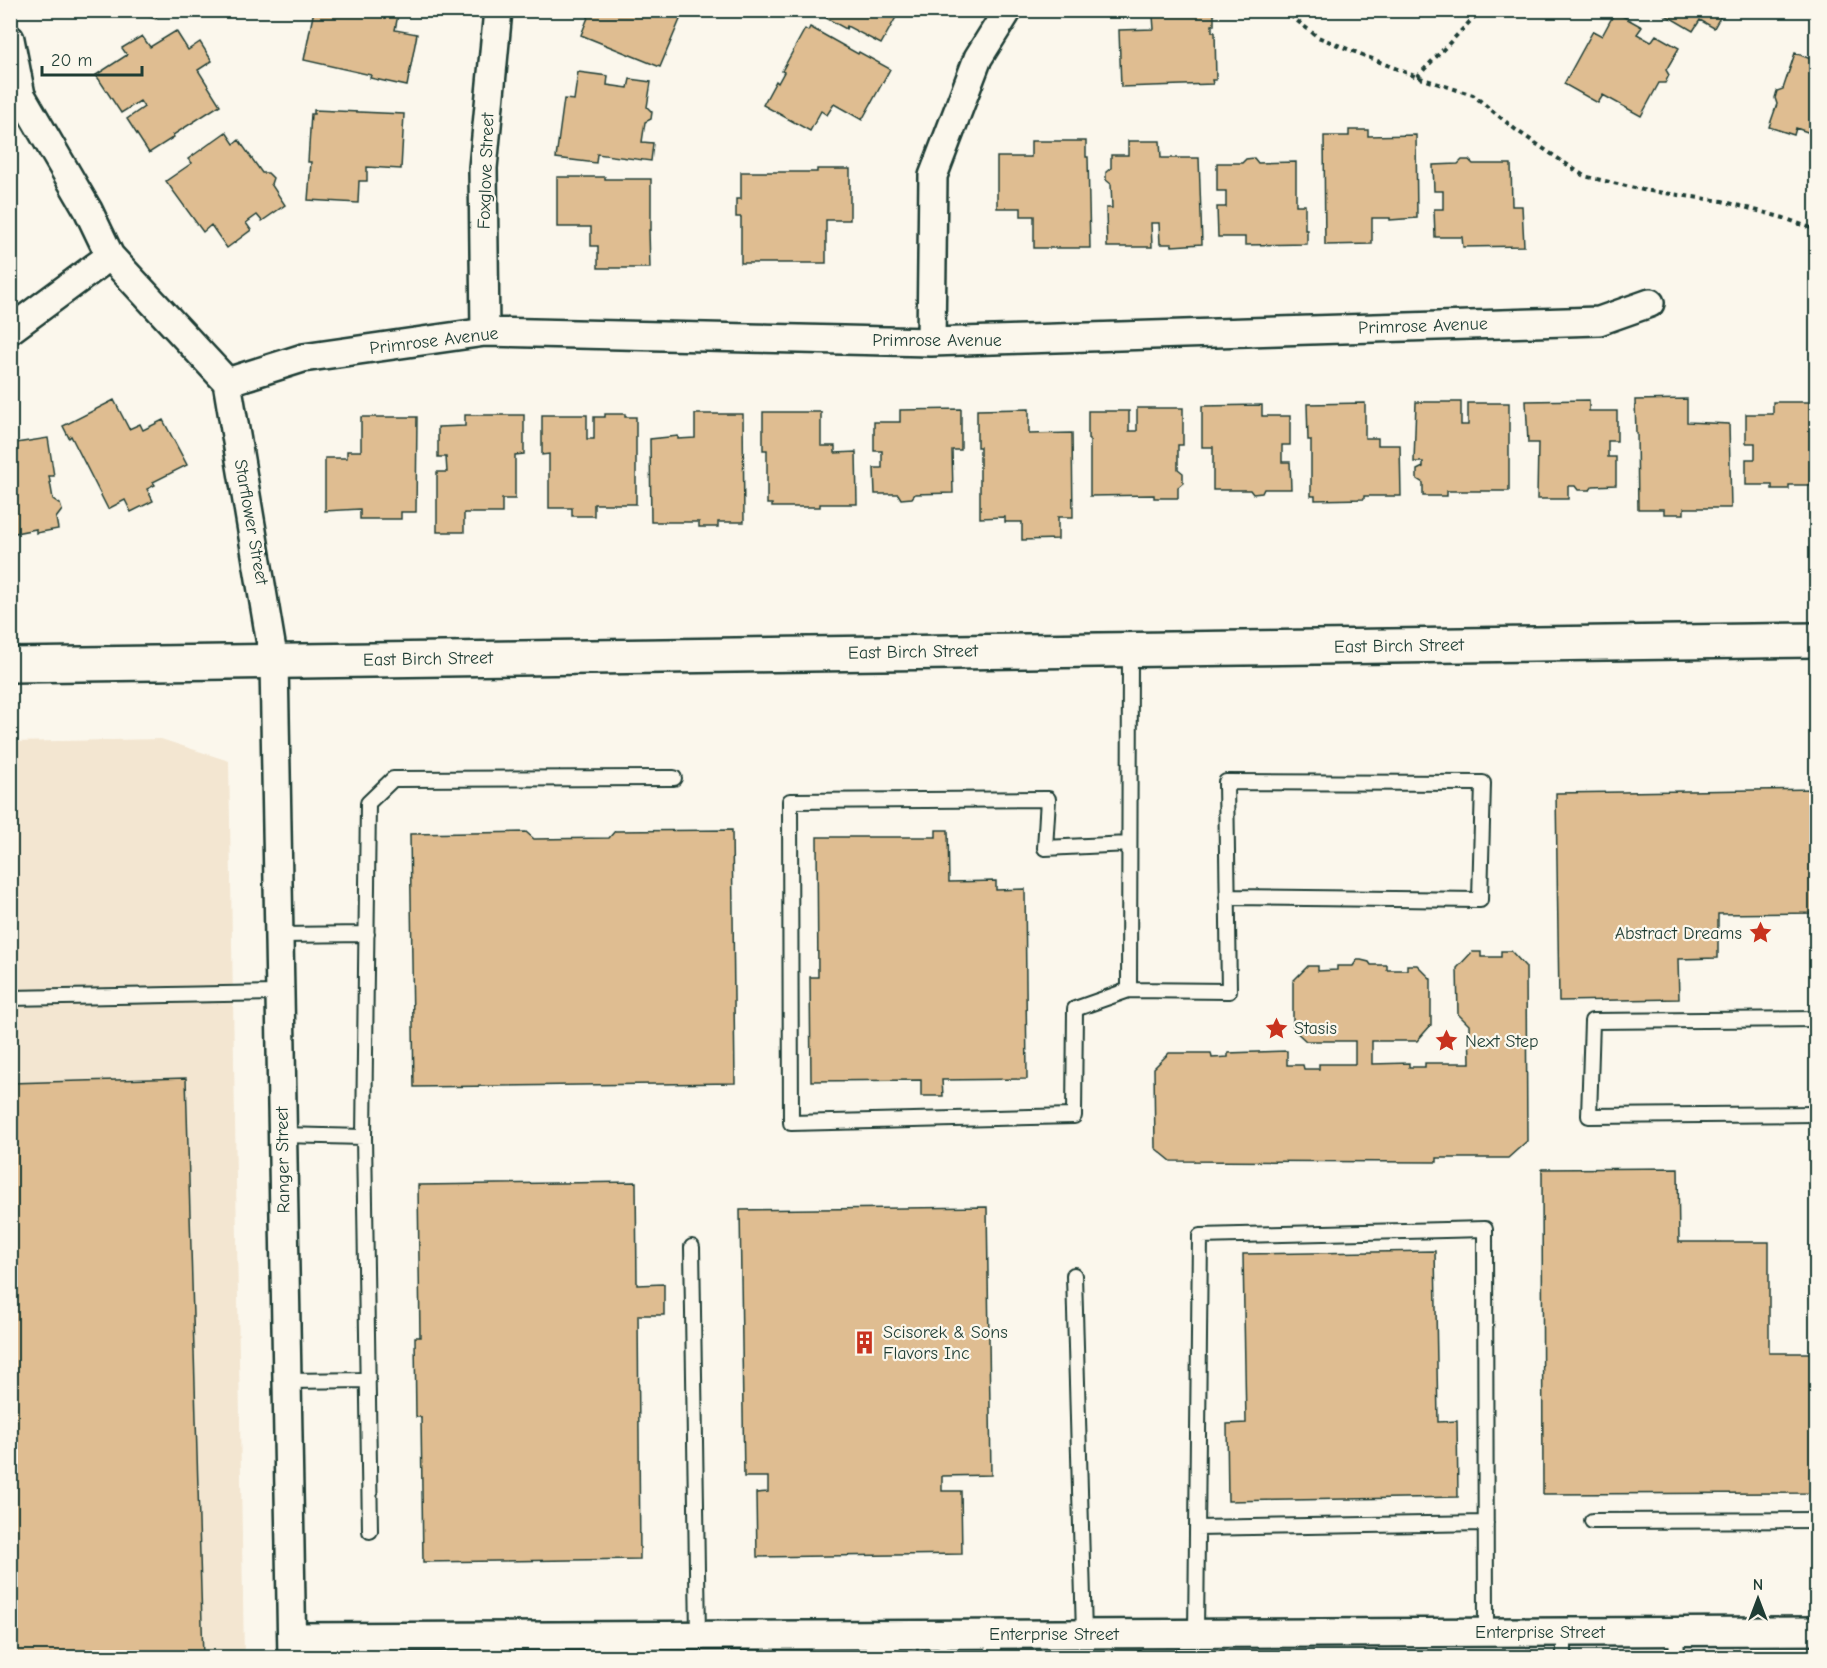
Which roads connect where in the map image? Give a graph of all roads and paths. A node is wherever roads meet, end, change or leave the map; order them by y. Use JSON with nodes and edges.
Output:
{"nodes":[{"id":1,"x":498,"y":10,"type":"edge"},
{"id":2,"x":1008,"y":10,"type":"edge"},
{"id":3,"x":1283,"y":10,"type":"edge"},
{"id":4,"x":1481,"y":10,"type":"edge"},
{"id":5,"x":10,"y":39,"type":"edge"},
{"id":6,"x":1417,"y":77,"type":"junction"},
{"id":7,"x":1816,"y":230,"type":"edge"},
{"id":8,"x":110,"y":256,"type":"junction"},
{"id":9,"x":1650,"y":303,"type":"dead end"},
{"id":10,"x":10,"y":330,"type":"edge"},
{"id":11,"x":485,"y":332,"type":"junction"},
{"id":12,"x":932,"y":342,"type":"junction"},
{"id":13,"x":227,"y":382,"type":"junction"},
{"id":14,"x":1816,"y":640,"type":"edge"},
{"id":15,"x":1130,"y":649,"type":"junction"},
{"id":16,"x":274,"y":662,"type":"junction"},
{"id":17,"x":10,"y":665,"type":"edge"},
{"id":18,"x":674,"y":778,"type":"dead end"},
{"id":19,"x":1129,"y":844,"type":"junction"},
{"id":20,"x":1227,"y":897,"type":"junction"},
{"id":21,"x":367,"y":934,"type":"junction"},
{"id":22,"x":279,"y":935,"type":"junction"},
{"id":23,"x":1129,"y":990,"type":"junction"},
{"id":24,"x":280,"y":993,"type":"junction"},
{"id":25,"x":10,"y":998,"type":"edge"},
{"id":26,"x":1816,"y":1019,"type":"edge"},
{"id":27,"x":1816,"y":1114,"type":"edge"},
{"id":28,"x":282,"y":1135,"type":"junction"},
{"id":29,"x":364,"y":1137,"type":"junction"},
{"id":30,"x":692,"y":1247,"type":"dead end"},
{"id":31,"x":1074,"y":1275,"type":"dead end"},
{"id":32,"x":368,"y":1380,"type":"junction"},
{"id":33,"x":287,"y":1381,"type":"junction"},
{"id":34,"x":1816,"y":1520,"type":"edge"},
{"id":35,"x":1592,"y":1521,"type":"dead end"},
{"id":36,"x":1486,"y":1524,"type":"junction"},
{"id":37,"x":1197,"y":1528,"type":"junction"},
{"id":38,"x":370,"y":1531,"type":"dead end"},
{"id":39,"x":1816,"y":1631,"type":"edge"},
{"id":40,"x":1486,"y":1632,"type":"junction"},
{"id":41,"x":1196,"y":1633,"type":"junction"},
{"id":42,"x":1084,"y":1634,"type":"junction"},
{"id":43,"x":698,"y":1635,"type":"junction"},
{"id":44,"x":1564,"y":1645,"type":"edge"},
{"id":45,"x":1676,"y":1645,"type":"edge"},
{"id":46,"x":892,"y":1646,"type":"edge"},
{"id":47,"x":993,"y":1646,"type":"edge"},
{"id":48,"x":292,"y":1647,"type":"edge"}],
"edges":[{"from":1,"to":11,"type":"street","name":"Foxglove Street"},
{"from":2,"to":12,"type":"street"},
{"from":3,"to":6,"type":"path"},
{"from":4,"to":6,"type":"path"},
{"from":5,"to":8,"type":"street"},
{"from":6,"to":7,"type":"path"},
{"from":8,"to":10,"type":"street"},
{"from":8,"to":13,"type":"street"},
{"from":9,"to":12,"type":"street","name":"Primrose Avenue"},
{"from":11,"to":12,"type":"street","name":"Primrose Avenue"},
{"from":11,"to":13,"type":"street","name":"Primrose Avenue"},
{"from":13,"to":16,"type":"street","name":"Starflower Street"},
{"from":14,"to":15,"type":"street","name":"East Birch Street"},
{"from":15,"to":16,"type":"street","name":"East Birch Street"},
{"from":15,"to":19,"type":"lane"},
{"from":16,"to":17,"type":"street","name":"East Birch Street"},
{"from":16,"to":22,"type":"street","name":"Ranger Street"},
{"from":18,"to":21,"type":"lane"},
{"from":19,"to":23,"type":"lane"},
{"from":19,"to":23,"type":"lane"},
{"from":20,"to":20,"type":"lane"},
{"from":20,"to":23,"type":"lane"},
{"from":21,"to":22,"type":"lane"},
{"from":21,"to":29,"type":"lane"},
{"from":22,"to":24,"type":"street","name":"Ranger Street"},
{"from":24,"to":25,"type":"lane"},
{"from":24,"to":28,"type":"street","name":"Ranger Street"},
{"from":26,"to":27,"type":"lane"},
{"from":28,"to":29,"type":"lane"},
{"from":28,"to":33,"type":"street","name":"Ranger Street"},
{"from":29,"to":32,"type":"lane"},
{"from":30,"to":43,"type":"lane"},
{"from":31,"to":42,"type":"lane"},
{"from":32,"to":33,"type":"lane"},
{"from":32,"to":38,"type":"lane"},
{"from":33,"to":48,"type":"street","name":"Ranger Street"},
{"from":34,"to":35,"type":"lane"},
{"from":36,"to":37,"type":"lane"},
{"from":36,"to":37,"type":"lane"},
{"from":36,"to":40,"type":"lane"},
{"from":37,"to":41,"type":"lane"},
{"from":39,"to":45,"type":"street","name":"Enterprise Street"},
{"from":40,"to":41,"type":"street","name":"Enterprise Street"},
{"from":40,"to":44,"type":"street","name":"Enterprise Street"},
{"from":41,"to":42,"type":"street","name":"Enterprise Street"},
{"from":42,"to":47,"type":"street","name":"Enterprise Street"},
{"from":43,"to":46,"type":"street","name":"Enterprise Street"},
{"from":43,"to":48,"type":"street","name":"Enterprise Street"},
{"from":44,"to":45,"type":"street","name":"Enterprise Street"},
{"from":46,"to":47,"type":"street","name":"Enterprise Street"}]}
